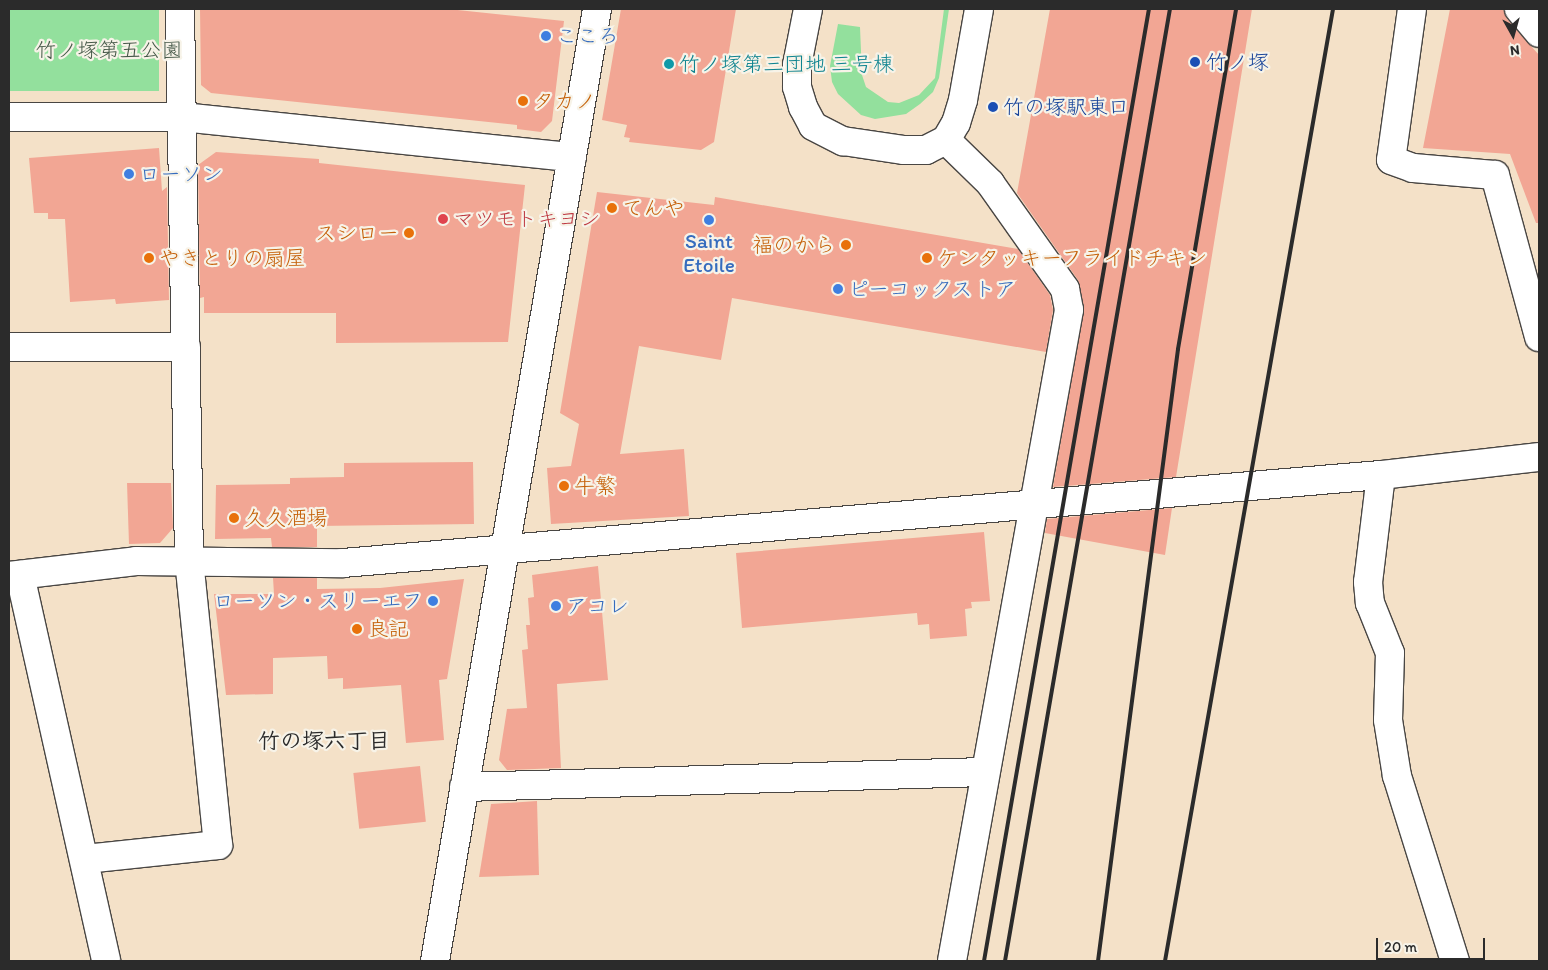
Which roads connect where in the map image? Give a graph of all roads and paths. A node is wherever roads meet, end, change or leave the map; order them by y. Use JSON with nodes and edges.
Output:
{"nodes":[{"id":1,"x":180,"y":9,"type":"edge"},
{"id":2,"x":597,"y":9,"type":"edge"},
{"id":3,"x":808,"y":9,"type":"edge"},
{"id":4,"x":979,"y":9,"type":"edge"},
{"id":5,"x":1412,"y":9,"type":"edge"},
{"id":6,"x":1519,"y":9,"type":"edge"},
{"id":7,"x":1539,"y":32,"type":"edge"},
{"id":8,"x":9,"y":117,"type":"edge"},
{"id":9,"x":182,"y":117,"type":"junction"},
{"id":10,"x":946,"y":140,"type":"junction"},
{"id":11,"x":572,"y":157,"type":"junction"},
{"id":12,"x":1539,"y":337,"type":"edge"},
{"id":13,"x":9,"y":347,"type":"edge"},
{"id":14,"x":186,"y":347,"type":"junction"},
{"id":15,"x":1539,"y":458,"type":"edge"},
{"id":16,"x":1381,"y":475,"type":"junction"},
{"id":17,"x":1032,"y":506,"type":"junction"},
{"id":18,"x":507,"y":547,"type":"junction"},
{"id":19,"x":189,"y":559,"type":"junction"},
{"id":20,"x":14,"y":576,"type":"edge"},
{"id":21,"x":985,"y":772,"type":"junction"},
{"id":22,"x":464,"y":787,"type":"junction"},
{"id":23,"x":85,"y":859,"type":"junction"},
{"id":24,"x":106,"y":961,"type":"edge"},
{"id":25,"x":435,"y":961,"type":"edge"},
{"id":26,"x":952,"y":961,"type":"edge"},
{"id":27,"x":1455,"y":961,"type":"edge"}],
"edges":[{"from":1,"to":9,"type":"street"},
{"from":2,"to":11,"type":"street"},
{"from":3,"to":10,"type":"street"},
{"from":4,"to":10,"type":"street"},
{"from":5,"to":12,"type":"street"},
{"from":6,"to":7,"type":"street"},
{"from":8,"to":9,"type":"street"},
{"from":9,"to":11,"type":"street"},
{"from":9,"to":14,"type":"street"},
{"from":10,"to":17,"type":"street"},
{"from":11,"to":18,"type":"street"},
{"from":13,"to":14,"type":"street"},
{"from":14,"to":19,"type":"street"},
{"from":15,"to":16,"type":"street"},
{"from":16,"to":17,"type":"street"},
{"from":16,"to":27,"type":"street"},
{"from":17,"to":18,"type":"street"},
{"from":17,"to":21,"type":"street"},
{"from":18,"to":19,"type":"street"},
{"from":18,"to":22,"type":"street"},
{"from":19,"to":20,"type":"street"},
{"from":19,"to":23,"type":"street"},
{"from":20,"to":23,"type":"street"},
{"from":21,"to":22,"type":"street"},
{"from":21,"to":26,"type":"street"},
{"from":22,"to":25,"type":"street"},
{"from":23,"to":24,"type":"street"}]}
